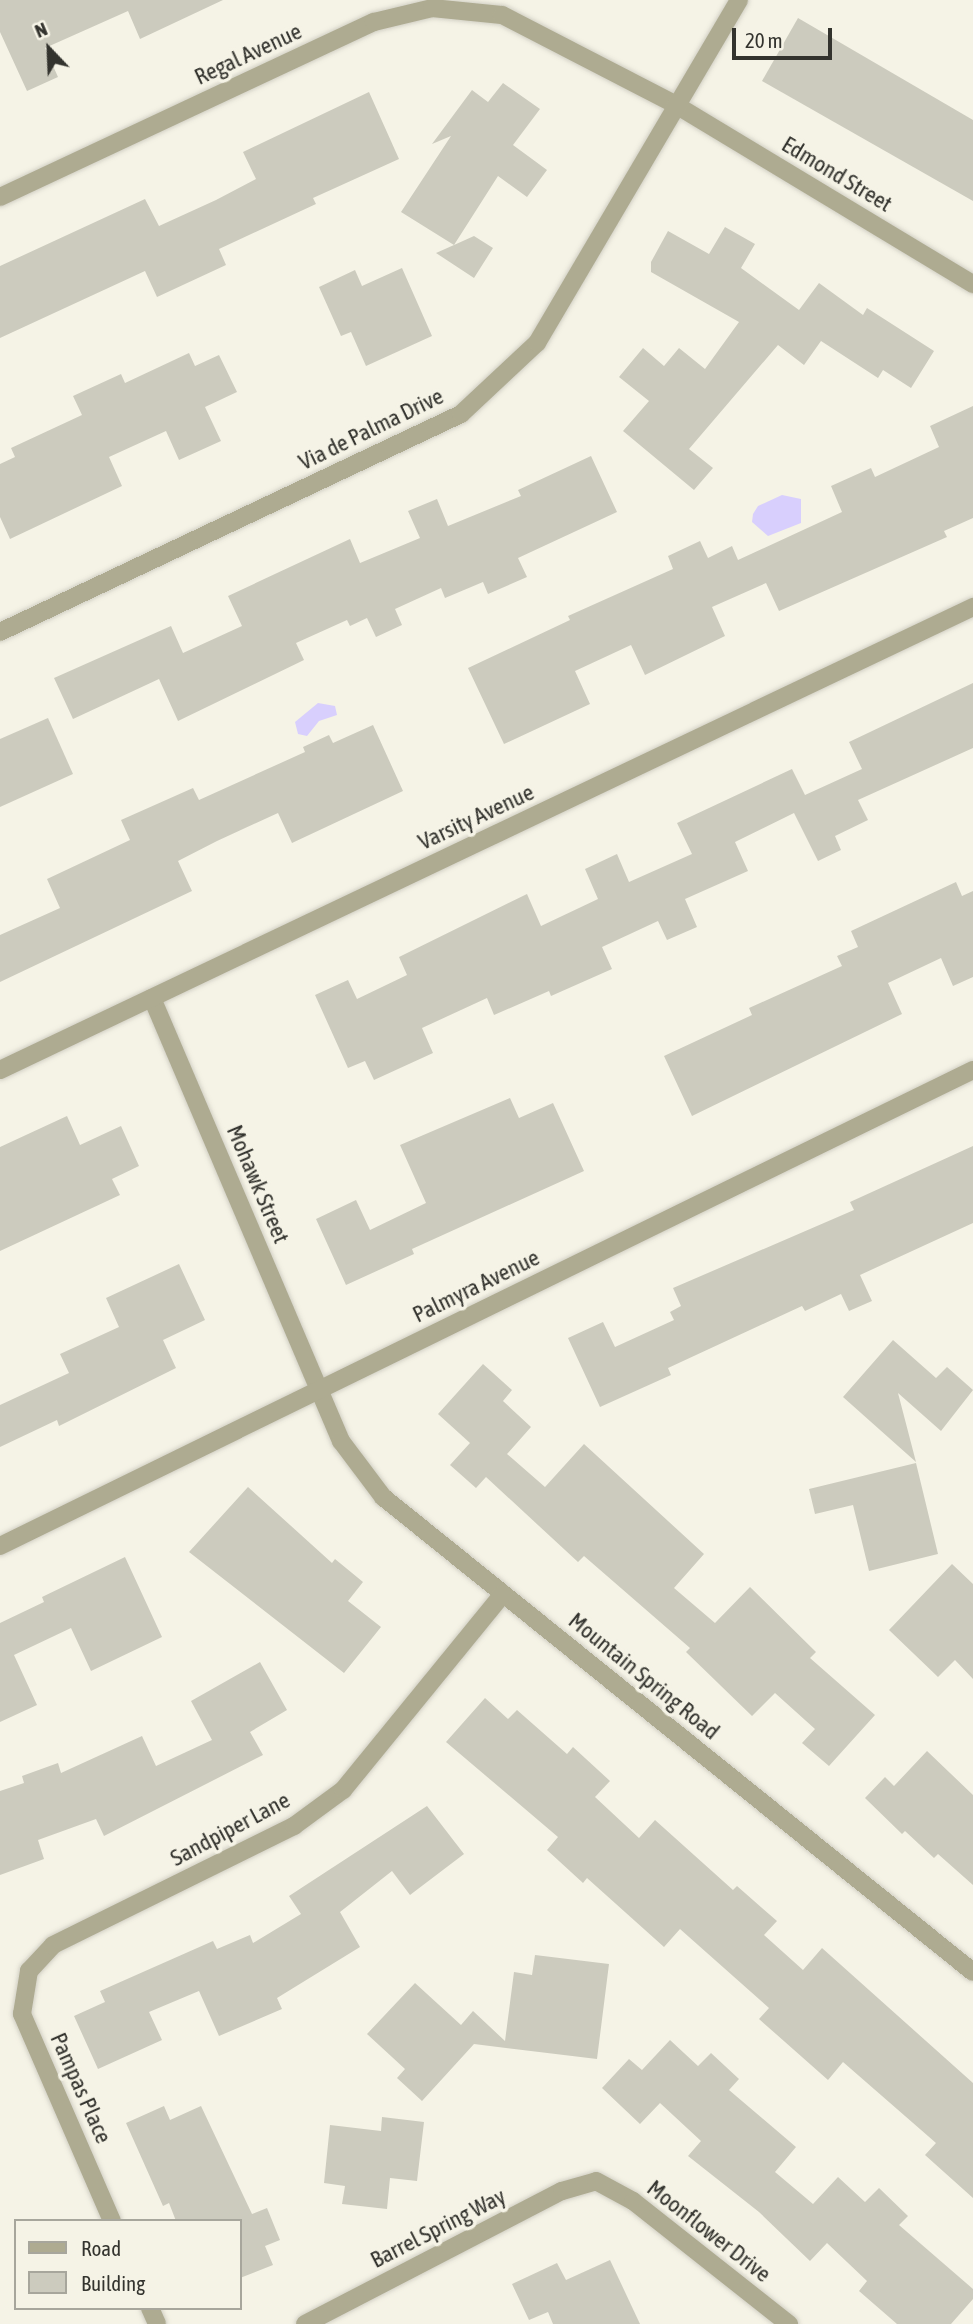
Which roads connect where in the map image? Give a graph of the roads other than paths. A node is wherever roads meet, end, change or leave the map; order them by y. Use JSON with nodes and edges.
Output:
{"nodes":[{"id":1,"x":739,"y":0,"type":"edge"},
{"id":2,"x":676,"y":105,"type":"junction"},
{"id":3,"x":0,"y":197,"type":"edge"},
{"id":4,"x":973,"y":284,"type":"edge"},
{"id":5,"x":973,"y":607,"type":"edge"},
{"id":6,"x":0,"y":632,"type":"edge"},
{"id":7,"x":152,"y":998,"type":"junction"},
{"id":8,"x":0,"y":1070,"type":"edge"},
{"id":9,"x":973,"y":1070,"type":"edge"},
{"id":10,"x":319,"y":1390,"type":"junction"},
{"id":11,"x":0,"y":1546,"type":"edge"},
{"id":12,"x":503,"y":1594,"type":"junction"},
{"id":13,"x":29,"y":1971,"type":"joint"},
{"id":14,"x":973,"y":1972,"type":"edge"},
{"id":15,"x":596,"y":2181,"type":"joint"},
{"id":16,"x":111,"y":2219,"type":"edge"},
{"id":17,"x":304,"y":2324,"type":"edge"},
{"id":18,"x":789,"y":2324,"type":"edge"}],
"edges":[{"from":1,"to":2,"type":"street","name":"Via de Palma Drive"},
{"from":2,"to":3,"type":"street","name":"Regal Avenue"},
{"from":2,"to":4,"type":"street","name":"Edmond Street"},
{"from":2,"to":6,"type":"street","name":"Via de Palma Drive"},
{"from":5,"to":7,"type":"street","name":"Varsity Avenue"},
{"from":7,"to":8,"type":"street","name":"Varsity Avenue"},
{"from":7,"to":10,"type":"street","name":"Mohawk Street"},
{"from":9,"to":10,"type":"street","name":"Palmyra Avenue"},
{"from":10,"to":11,"type":"street","name":"Palmyra Avenue"},
{"from":10,"to":12,"type":"street","name":"Mountain Spring Road"},
{"from":12,"to":13,"type":"street","name":"Sandpiper Lane"},
{"from":12,"to":14,"type":"street","name":"Mountain Spring Road"},
{"from":13,"to":16,"type":"street","name":"Pampas Place"},
{"from":15,"to":17,"type":"street","name":"Barrel Spring Way"},
{"from":15,"to":18,"type":"street","name":"Moonflower Drive"}]}
